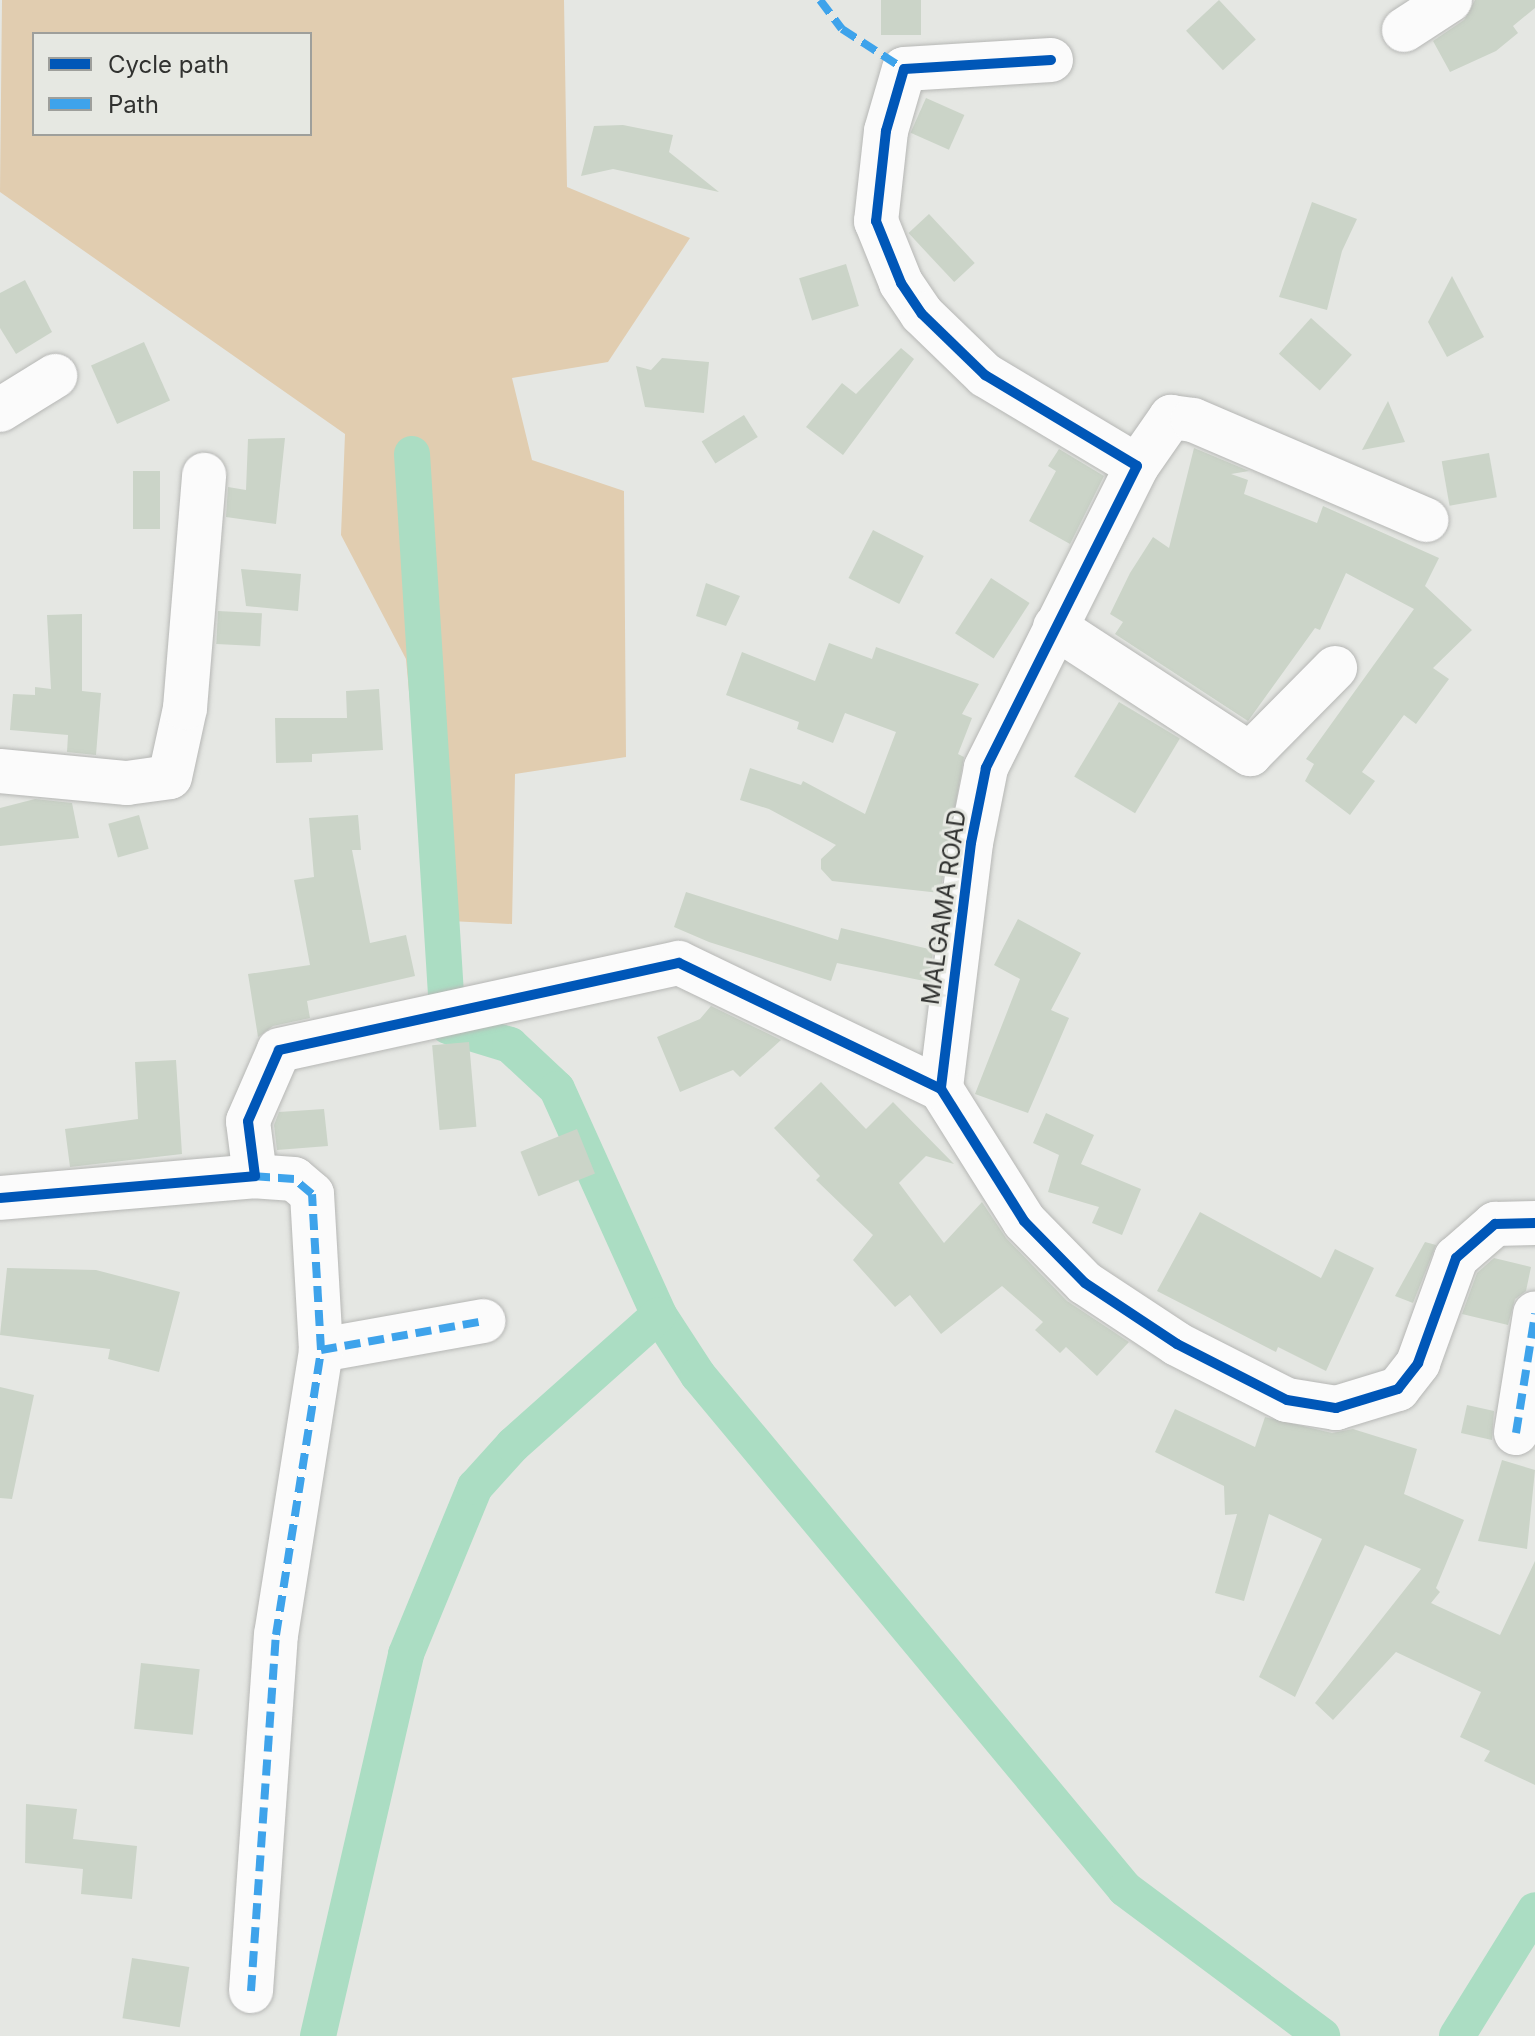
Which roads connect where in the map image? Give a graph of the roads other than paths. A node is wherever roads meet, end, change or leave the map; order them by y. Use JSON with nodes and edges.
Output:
{"nodes":[{"id":1,"x":1450,"y":0,"type":"edge"},
{"id":2,"x":1404,"y":30,"type":"dead end"},
{"id":3,"x":1051,"y":60,"type":"dead end"},
{"id":4,"x":55,"y":376,"type":"dead end"},
{"id":5,"x":0,"y":410,"type":"edge"},
{"id":6,"x":1137,"y":466,"type":"junction"},
{"id":7,"x":204,"y":475,"type":"dead end"},
{"id":8,"x":1426,"y":520,"type":"dead end"},
{"id":9,"x":1055,"y":627,"type":"junction"},
{"id":10,"x":1335,"y":668,"type":"dead end"},
{"id":11,"x":0,"y":771,"type":"edge"},
{"id":12,"x":941,"y":1089,"type":"junction"},
{"id":13,"x":255,"y":1176,"type":"junction"},
{"id":14,"x":0,"y":1198,"type":"edge"},
{"id":15,"x":1535,"y":1223,"type":"edge"},
{"id":16,"x":1535,"y":1314,"type":"edge"},
{"id":17,"x":483,"y":1321,"type":"dead end"},
{"id":18,"x":321,"y":1350,"type":"junction"},
{"id":19,"x":1516,"y":1433,"type":"dead end"},
{"id":20,"x":251,"y":1991,"type":"dead end"}],
"edges":[{"from":1,"to":2,"type":"street"},
{"from":3,"to":6,"type":"street"},
{"from":4,"to":5,"type":"street"},
{"from":6,"to":8,"type":"street","name":"MALGAMA ROAD"},
{"from":6,"to":9,"type":"street","name":"MALGAMA ROAD"},
{"from":7,"to":11,"type":"street"},
{"from":9,"to":10,"type":"street"},
{"from":9,"to":12,"type":"street","name":"MALGAMA ROAD"},
{"from":12,"to":13,"type":"street"},
{"from":12,"to":15,"type":"street"},
{"from":13,"to":14,"type":"street"},
{"from":13,"to":18,"type":"street"},
{"from":16,"to":19,"type":"street"},
{"from":17,"to":18,"type":"street"},
{"from":18,"to":20,"type":"street"}]}
